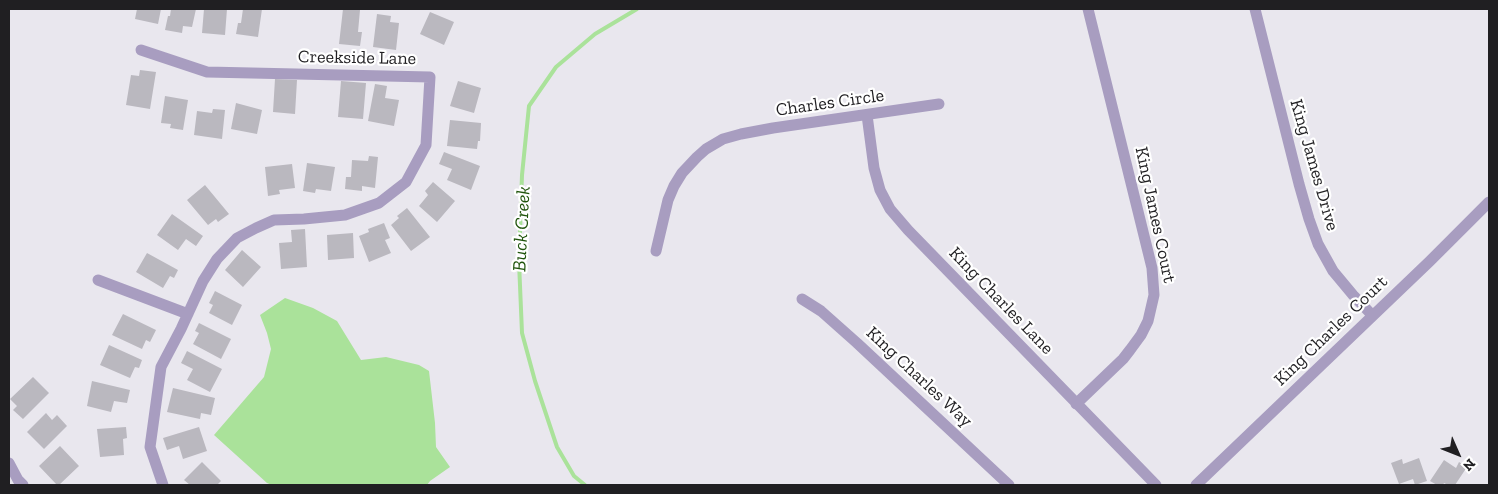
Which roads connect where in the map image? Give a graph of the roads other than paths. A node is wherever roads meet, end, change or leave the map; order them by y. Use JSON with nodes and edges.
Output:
{"nodes":[{"id":1,"x":1088,"y":9,"type":"edge"},
{"id":2,"x":1255,"y":9,"type":"edge"},
{"id":3,"x":142,"y":50,"type":"dead end"},
{"id":4,"x":939,"y":104,"type":"dead end"},
{"id":5,"x":867,"y":115,"type":"junction"},
{"id":6,"x":1489,"y":202,"type":"edge"},
{"id":7,"x":656,"y":252,"type":"dead end"},
{"id":8,"x":98,"y":280,"type":"dead end"},
{"id":9,"x":802,"y":299,"type":"dead end"},
{"id":10,"x":188,"y":314,"type":"junction"},
{"id":11,"x":1372,"y":315,"type":"junction"},
{"id":12,"x":1076,"y":404,"type":"junction"},
{"id":13,"x":9,"y":463,"type":"edge"},
{"id":14,"x":23,"y":485,"type":"edge"},
{"id":15,"x":163,"y":485,"type":"edge"},
{"id":16,"x":1009,"y":485,"type":"edge"},
{"id":17,"x":1156,"y":485,"type":"edge"},
{"id":18,"x":1196,"y":485,"type":"edge"}],
"edges":[{"from":1,"to":12,"type":"street","name":"King James Court"},
{"from":2,"to":11,"type":"street","name":"King James Drive"},
{"from":3,"to":10,"type":"street","name":"Creekside Lane"},
{"from":4,"to":5,"type":"street","name":"Charles Circle"},
{"from":5,"to":7,"type":"street","name":"Charles Circle"},
{"from":5,"to":12,"type":"street","name":"King Charles Lane"},
{"from":6,"to":11,"type":"street","name":"King Charles Court"},
{"from":8,"to":10,"type":"street"},
{"from":9,"to":16,"type":"street","name":"King Charles Way"},
{"from":10,"to":15,"type":"street","name":"Creekside Lane"},
{"from":11,"to":18,"type":"street","name":"King Charles Court"},
{"from":12,"to":17,"type":"street","name":"King Charles Lane"},
{"from":13,"to":14,"type":"street"}]}
